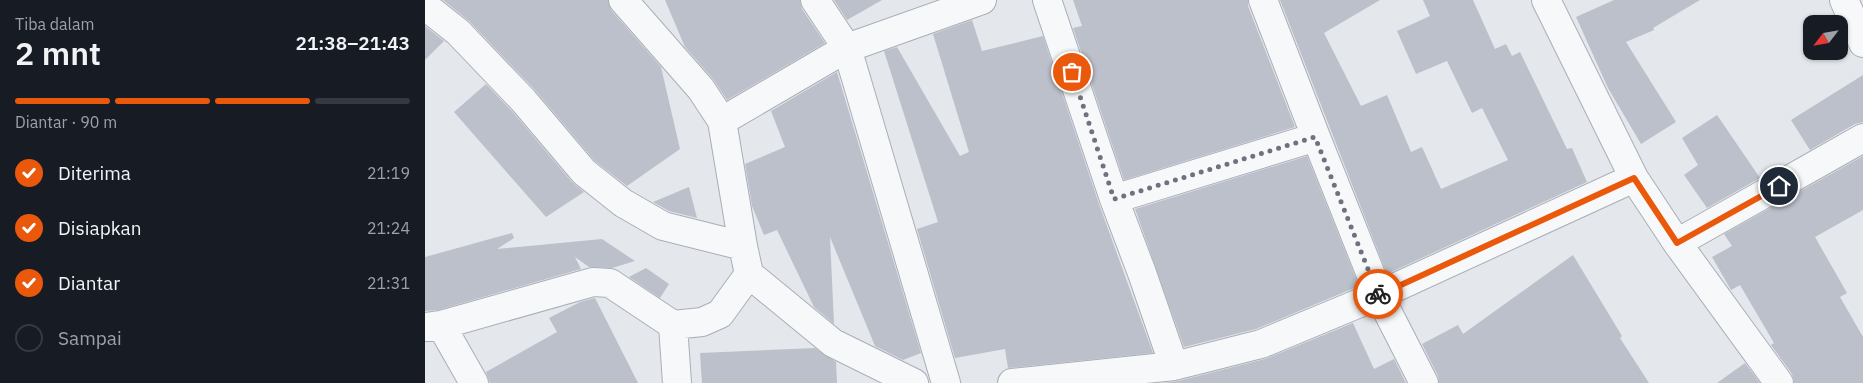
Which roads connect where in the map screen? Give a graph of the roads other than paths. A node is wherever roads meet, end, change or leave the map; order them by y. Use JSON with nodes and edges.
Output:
{"nodes":[{"id":1,"x":623,"y":0,"type":"edge"},
{"id":2,"x":815,"y":0,"type":"edge"},
{"id":3,"x":982,"y":0,"type":"edge"},
{"id":4,"x":1047,"y":0,"type":"edge"},
{"id":5,"x":1263,"y":0,"type":"edge"},
{"id":6,"x":1546,"y":0,"type":"edge"},
{"id":7,"x":1845,"y":0,"type":"edge"},
{"id":8,"x":425,"y":6,"type":"edge"},
{"id":9,"x":1863,"y":43,"type":"edge"},
{"id":10,"x":847,"y":48,"type":"junction"},
{"id":11,"x":723,"y":121,"type":"junction"},
{"id":12,"x":1315,"y":137,"type":"junction"},
{"id":13,"x":1863,"y":138,"type":"edge"},
{"id":14,"x":1634,"y":178,"type":"junction"},
{"id":15,"x":1114,"y":199,"type":"junction"},
{"id":16,"x":1677,"y":243,"type":"junction"},
{"id":17,"x":743,"y":246,"type":"junction"},
{"id":18,"x":749,"y":274,"type":"junction"},
{"id":19,"x":1379,"y":295,"type":"junction"},
{"id":20,"x":673,"y":325,"type":"junction"},
{"id":21,"x":433,"y":326,"type":"edge"},
{"id":22,"x":1174,"y":366,"type":"junction"},
{"id":23,"x":474,"y":383,"type":"edge"},
{"id":24,"x":677,"y":383,"type":"edge"},
{"id":25,"x":914,"y":383,"type":"edge"},
{"id":26,"x":945,"y":383,"type":"edge"},
{"id":27,"x":1012,"y":383,"type":"edge"},
{"id":28,"x":1424,"y":383,"type":"edge"},
{"id":29,"x":1779,"y":383,"type":"edge"}],
"edges":[{"from":1,"to":11,"type":"street"},
{"from":2,"to":10,"type":"street"},
{"from":3,"to":10,"type":"street"},
{"from":4,"to":15,"type":"street"},
{"from":5,"to":12,"type":"street"},
{"from":6,"to":14,"type":"street"},
{"from":7,"to":9,"type":"street"},
{"from":8,"to":17,"type":"street"},
{"from":10,"to":11,"type":"street"},
{"from":10,"to":26,"type":"street"},
{"from":11,"to":17,"type":"street"},
{"from":12,"to":15,"type":"street"},
{"from":12,"to":19,"type":"street"},
{"from":13,"to":16,"type":"street"},
{"from":14,"to":16,"type":"street"},
{"from":14,"to":19,"type":"street"},
{"from":15,"to":22,"type":"street"},
{"from":16,"to":29,"type":"street"},
{"from":17,"to":18,"type":"street"},
{"from":18,"to":20,"type":"street"},
{"from":18,"to":25,"type":"street"},
{"from":19,"to":22,"type":"street"},
{"from":19,"to":28,"type":"street"},
{"from":20,"to":21,"type":"street"},
{"from":20,"to":24,"type":"street"},
{"from":21,"to":23,"type":"street"},
{"from":22,"to":27,"type":"street"}]}
